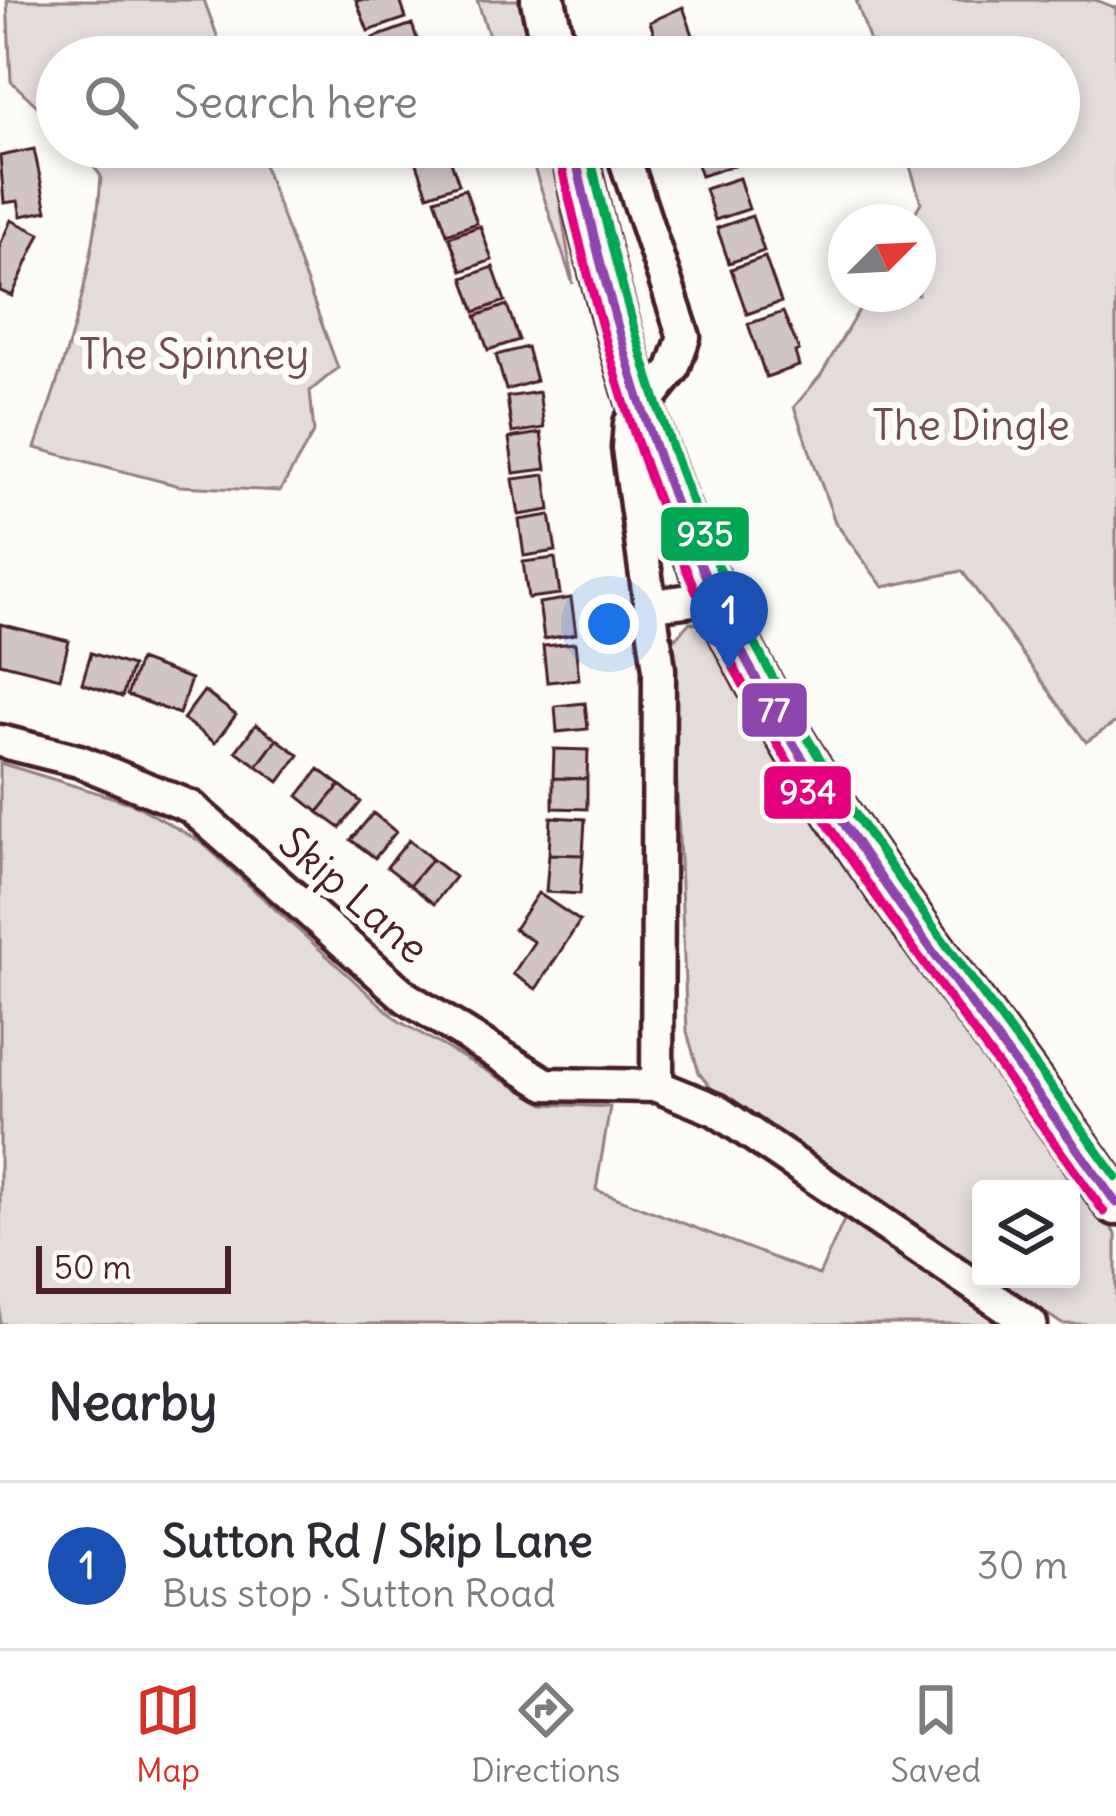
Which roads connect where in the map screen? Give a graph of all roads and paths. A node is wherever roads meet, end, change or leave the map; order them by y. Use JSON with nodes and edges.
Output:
{"nodes":[{"id":1,"x":543,"y":0,"type":"edge"},
{"id":2,"x":550,"y":36,"type":"edge"},
{"id":3,"x":578,"y":168,"type":"edge"},
{"id":4,"x":628,"y":168,"type":"edge"},
{"id":5,"x":644,"y":412,"type":"junction"},
{"id":6,"x":716,"y":597,"type":"junction"},
{"id":7,"x":653,"y":605,"type":"junction"},
{"id":8,"x":0,"y":741,"type":"edge"},
{"id":9,"x":657,"y":1086,"type":"junction"},
{"id":10,"x":1116,"y":1203,"type":"edge"},
{"id":11,"x":1030,"y":1324,"type":"edge"}],
"edges":[{"from":1,"to":2,"type":"main road"},
{"from":3,"to":5,"type":"main road"},
{"from":4,"to":5,"type":"street"},
{"from":5,"to":6,"type":"main road"},
{"from":5,"to":7,"type":"street"},
{"from":6,"to":7,"type":"street"},
{"from":6,"to":10,"type":"main road"},
{"from":7,"to":9,"type":"street"},
{"from":8,"to":9,"type":"street","name":"Skip Lane"},
{"from":9,"to":11,"type":"street","name":"Skip Lane"}]}
